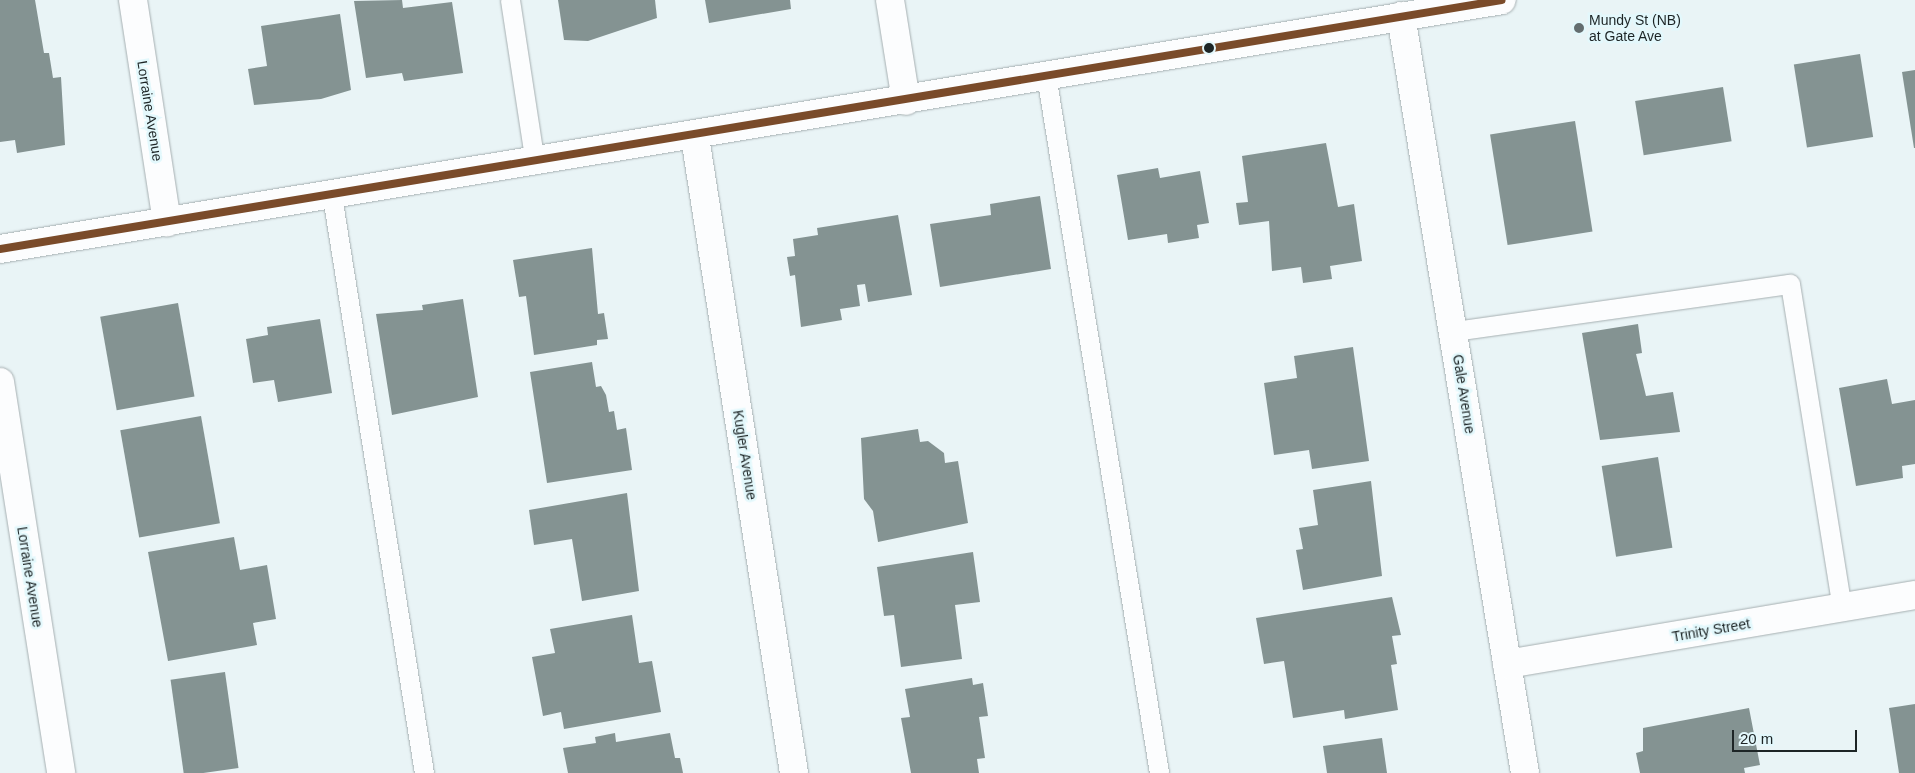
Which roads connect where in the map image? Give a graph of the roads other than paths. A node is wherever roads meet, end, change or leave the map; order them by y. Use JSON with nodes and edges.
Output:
{"nodes":[{"id":1,"x":133,"y":0,"type":"edge"},
{"id":2,"x":510,"y":0,"type":"edge"},
{"id":3,"x":890,"y":0,"type":"edge"},
{"id":4,"x":1502,"y":0,"type":"edge"},
{"id":5,"x":1401,"y":16,"type":"junction"},
{"id":6,"x":1046,"y":75,"type":"junction"},
{"id":7,"x":906,"y":101,"type":"junction"},
{"id":8,"x":695,"y":137,"type":"junction"},
{"id":9,"x":535,"y":164,"type":"junction"},
{"id":10,"x":332,"y":196,"type":"junction"},
{"id":11,"x":167,"y":222,"type":"junction"},
{"id":12,"x":0,"y":249,"type":"edge"},
{"id":13,"x":1454,"y":331,"type":"junction"},
{"id":14,"x":0,"y":382,"type":"edge"},
{"id":15,"x":1915,"y":595,"type":"edge"},
{"id":16,"x":1842,"y":607,"type":"junction"},
{"id":17,"x":1507,"y":664,"type":"junction"},
{"id":18,"x":61,"y":773,"type":"edge"},
{"id":19,"x":424,"y":773,"type":"edge"},
{"id":20,"x":794,"y":773,"type":"edge"},
{"id":21,"x":1159,"y":773,"type":"edge"},
{"id":22,"x":1525,"y":773,"type":"edge"}],
"edges":[{"from":1,"to":11,"type":"street","name":"Lorraine Avenue"},
{"from":2,"to":9,"type":"lane"},
{"from":3,"to":7,"type":"street"},
{"from":4,"to":5,"type":"street"},
{"from":5,"to":6,"type":"street"},
{"from":5,"to":13,"type":"street","name":"Gale Avenue"},
{"from":6,"to":7,"type":"street"},
{"from":6,"to":21,"type":"lane"},
{"from":7,"to":8,"type":"street"},
{"from":8,"to":9,"type":"street"},
{"from":8,"to":20,"type":"street","name":"Kugler Avenue"},
{"from":9,"to":10,"type":"street"},
{"from":10,"to":11,"type":"street"},
{"from":10,"to":19,"type":"lane"},
{"from":11,"to":12,"type":"street"},
{"from":13,"to":16,"type":"lane"},
{"from":13,"to":17,"type":"street","name":"Gale Avenue"},
{"from":14,"to":18,"type":"street","name":"Lorraine Avenue"},
{"from":15,"to":16,"type":"street","name":"Trinity Street"},
{"from":16,"to":17,"type":"street","name":"Trinity Street"},
{"from":17,"to":22,"type":"street","name":"Gale Avenue"}]}
